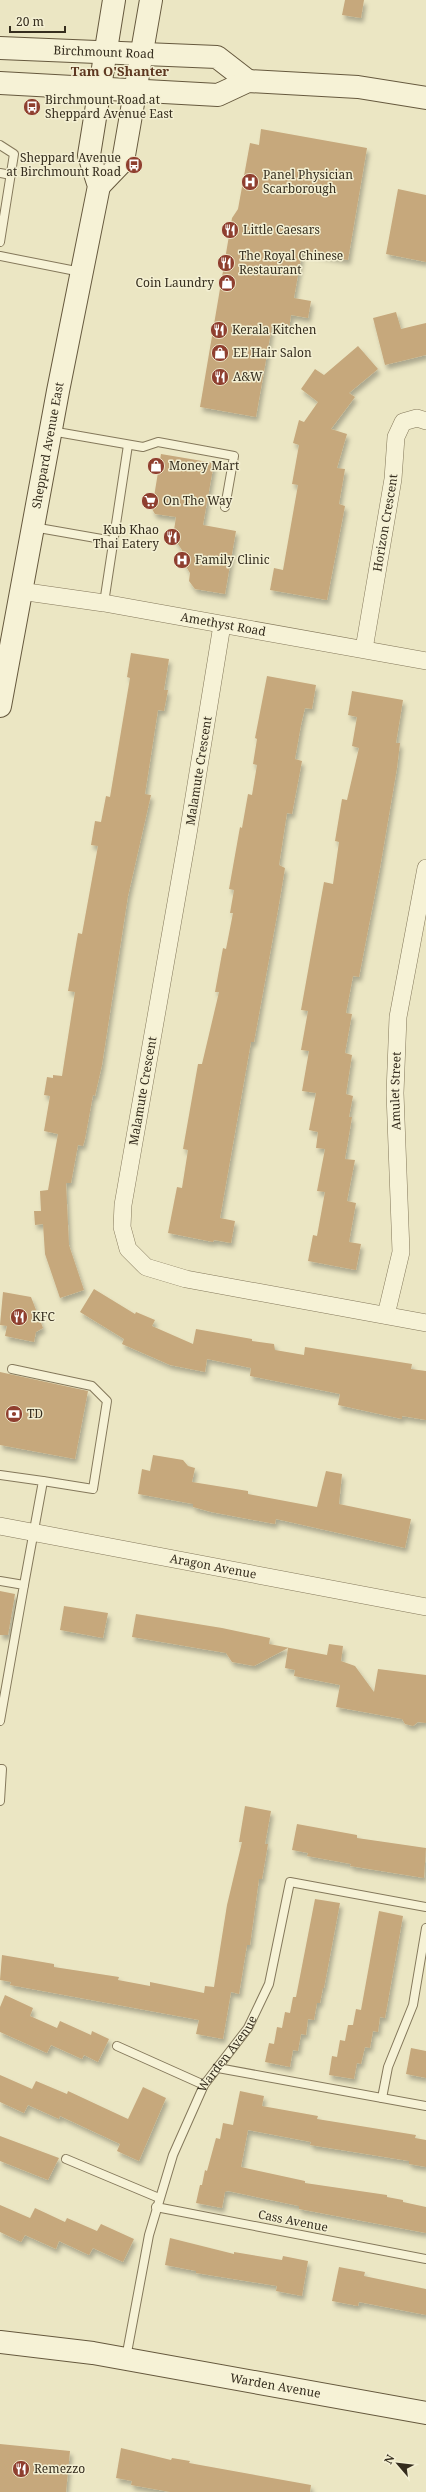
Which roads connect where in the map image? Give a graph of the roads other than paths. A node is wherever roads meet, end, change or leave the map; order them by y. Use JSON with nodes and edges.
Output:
{"nodes":[{"id":1,"x":114,"y":0,"type":"edge"},
{"id":2,"x":151,"y":0,"type":"edge"},
{"id":3,"x":0,"y":48,"type":"edge"},
{"id":4,"x":142,"y":53,"type":"junction"},
{"id":5,"x":104,"y":54,"type":"junction"},
{"id":6,"x":248,"y":81,"type":"junction"},
{"id":7,"x":0,"y":83,"type":"edge"},
{"id":8,"x":100,"y":89,"type":"junction"},
{"id":9,"x":134,"y":90,"type":"junction"},
{"id":10,"x":426,"y":98,"type":"edge"},
{"id":11,"x":0,"y":145,"type":"edge"},
{"id":12,"x":0,"y":173,"type":"edge"},
{"id":13,"x":11,"y":175,"type":"junction"},
{"id":14,"x":99,"y":186,"type":"junction"},
{"id":15,"x":3,"y":208,"type":"edge"},
{"id":16,"x":0,"y":242,"type":"edge"},
{"id":17,"x":0,"y":256,"type":"edge"},
{"id":18,"x":82,"y":272,"type":"junction"},
{"id":19,"x":426,"y":421,"type":"edge"},
{"id":20,"x":50,"y":430,"type":"junction"},
{"id":21,"x":128,"y":445,"type":"junction"},
{"id":22,"x":224,"y":508,"type":"dead end"},
{"id":23,"x":32,"y":527,"type":"junction"},
{"id":24,"x":113,"y":541,"type":"junction"},
{"id":25,"x":20,"y":591,"type":"junction"},
{"id":26,"x":104,"y":603,"type":"junction"},
{"id":27,"x":222,"y":625,"type":"junction"},
{"id":28,"x":364,"y":649,"type":"junction"},
{"id":29,"x":426,"y":661,"type":"edge"},
{"id":30,"x":0,"y":706,"type":"edge"},
{"id":31,"x":426,"y":868,"type":"edge"},
{"id":32,"x":424,"y":893,"type":"edge"},
{"id":33,"x":386,"y":1315,"type":"junction"},
{"id":34,"x":426,"y":1323,"type":"edge"},
{"id":35,"x":12,"y":1369,"type":"dead end"},
{"id":36,"x":0,"y":1475,"type":"edge"},
{"id":37,"x":43,"y":1481,"type":"junction"},
{"id":38,"x":0,"y":1526,"type":"edge"},
{"id":39,"x":34,"y":1532,"type":"junction"},
{"id":40,"x":0,"y":1581,"type":"edge"},
{"id":41,"x":24,"y":1585,"type":"junction"},
{"id":42,"x":426,"y":1607,"type":"edge"},
{"id":43,"x":0,"y":1721,"type":"edge"},
{"id":44,"x":0,"y":1769,"type":"edge"},
{"id":45,"x":0,"y":1801,"type":"edge"},
{"id":46,"x":426,"y":1907,"type":"edge"},
{"id":47,"x":426,"y":1928,"type":"edge"},
{"id":48,"x":117,"y":2046,"type":"dead end"},
{"id":49,"x":218,"y":2068,"type":"junction"},
{"id":50,"x":204,"y":2085,"type":"junction"},
{"id":51,"x":382,"y":2098,"type":"junction"},
{"id":52,"x":426,"y":2106,"type":"edge"},
{"id":53,"x":66,"y":2159,"type":"dead end"},
{"id":54,"x":159,"y":2198,"type":"junction"},
{"id":55,"x":156,"y":2207,"type":"junction"},
{"id":56,"x":426,"y":2259,"type":"edge"},
{"id":57,"x":0,"y":2342,"type":"edge"},
{"id":58,"x":125,"y":2359,"type":"junction"},
{"id":59,"x":426,"y":2413,"type":"edge"}],
"edges":[{"from":1,"to":5,"type":"main road","name":"Sheppard Avenue East"},
{"from":2,"to":4,"type":"main road"},
{"from":3,"to":5,"type":"main road","name":"Birchmount Road"},
{"from":4,"to":5,"type":"main road","name":"Birchmount Road"},
{"from":4,"to":6,"type":"main road","name":"Birchmount Road"},
{"from":4,"to":9,"type":"main road"},
{"from":5,"to":8,"type":"main road","name":"Sheppard Avenue East"},
{"from":6,"to":9,"type":"main road"},
{"from":6,"to":10,"type":"main road"},
{"from":7,"to":8,"type":"main road"},
{"from":8,"to":9,"type":"main road"},
{"from":8,"to":14,"type":"main road","name":"Sheppard Avenue East"},
{"from":9,"to":14,"type":"main road"},
{"from":11,"to":13,"type":"lane"},
{"from":12,"to":13,"type":"lane"},
{"from":13,"to":15,"type":"lane"},
{"from":14,"to":18,"type":"main road","name":"Sheppard Avenue East"},
{"from":15,"to":16,"type":"lane"},
{"from":17,"to":18,"type":"lane"},
{"from":18,"to":20,"type":"main road","name":"Sheppard Avenue East"},
{"from":19,"to":28,"type":"street","name":"Horizon Crescent"},
{"from":20,"to":21,"type":"lane"},
{"from":20,"to":23,"type":"main road","name":"Sheppard Avenue East"},
{"from":21,"to":22,"type":"lane"},
{"from":21,"to":24,"type":"lane"},
{"from":23,"to":24,"type":"lane"},
{"from":23,"to":25,"type":"main road","name":"Sheppard Avenue East"},
{"from":24,"to":26,"type":"lane"},
{"from":25,"to":26,"type":"street","name":"Amethyst Road"},
{"from":25,"to":30,"type":"main road","name":"Sheppard Avenue East"},
{"from":26,"to":27,"type":"street","name":"Amethyst Road"},
{"from":27,"to":28,"type":"street","name":"Amethyst Road"},
{"from":27,"to":33,"type":"street","name":"Malamute Crescent"},
{"from":28,"to":29,"type":"street","name":"Amethyst Road"},
{"from":31,"to":32,"type":"street","name":"Amulet Street"},
{"from":32,"to":33,"type":"street","name":"Amulet Street"},
{"from":33,"to":34,"type":"street","name":"Malamute Crescent"},
{"from":35,"to":37,"type":"lane"},
{"from":36,"to":37,"type":"lane"},
{"from":37,"to":39,"type":"lane"},
{"from":38,"to":39,"type":"street","name":"Aragon Avenue"},
{"from":39,"to":41,"type":"lane"},
{"from":39,"to":42,"type":"street","name":"Aragon Avenue"},
{"from":40,"to":41,"type":"lane"},
{"from":41,"to":43,"type":"lane"},
{"from":44,"to":45,"type":"lane"},
{"from":46,"to":49,"type":"lane","name":"Warden Avenue"},
{"from":47,"to":51,"type":"lane"},
{"from":48,"to":50,"type":"lane"},
{"from":49,"to":50,"type":"lane","name":"Warden Avenue"},
{"from":49,"to":51,"type":"lane"},
{"from":50,"to":54,"type":"lane","name":"Warden Avenue"},
{"from":51,"to":52,"type":"lane"},
{"from":53,"to":54,"type":"lane"},
{"from":54,"to":55,"type":"lane","name":"Warden Avenue"},
{"from":55,"to":56,"type":"lane","name":"Cass Avenue"},
{"from":55,"to":58,"type":"lane","name":"Warden Avenue"},
{"from":57,"to":58,"type":"main road","name":"Warden Avenue"},
{"from":58,"to":59,"type":"main road","name":"Warden Avenue"}]}
